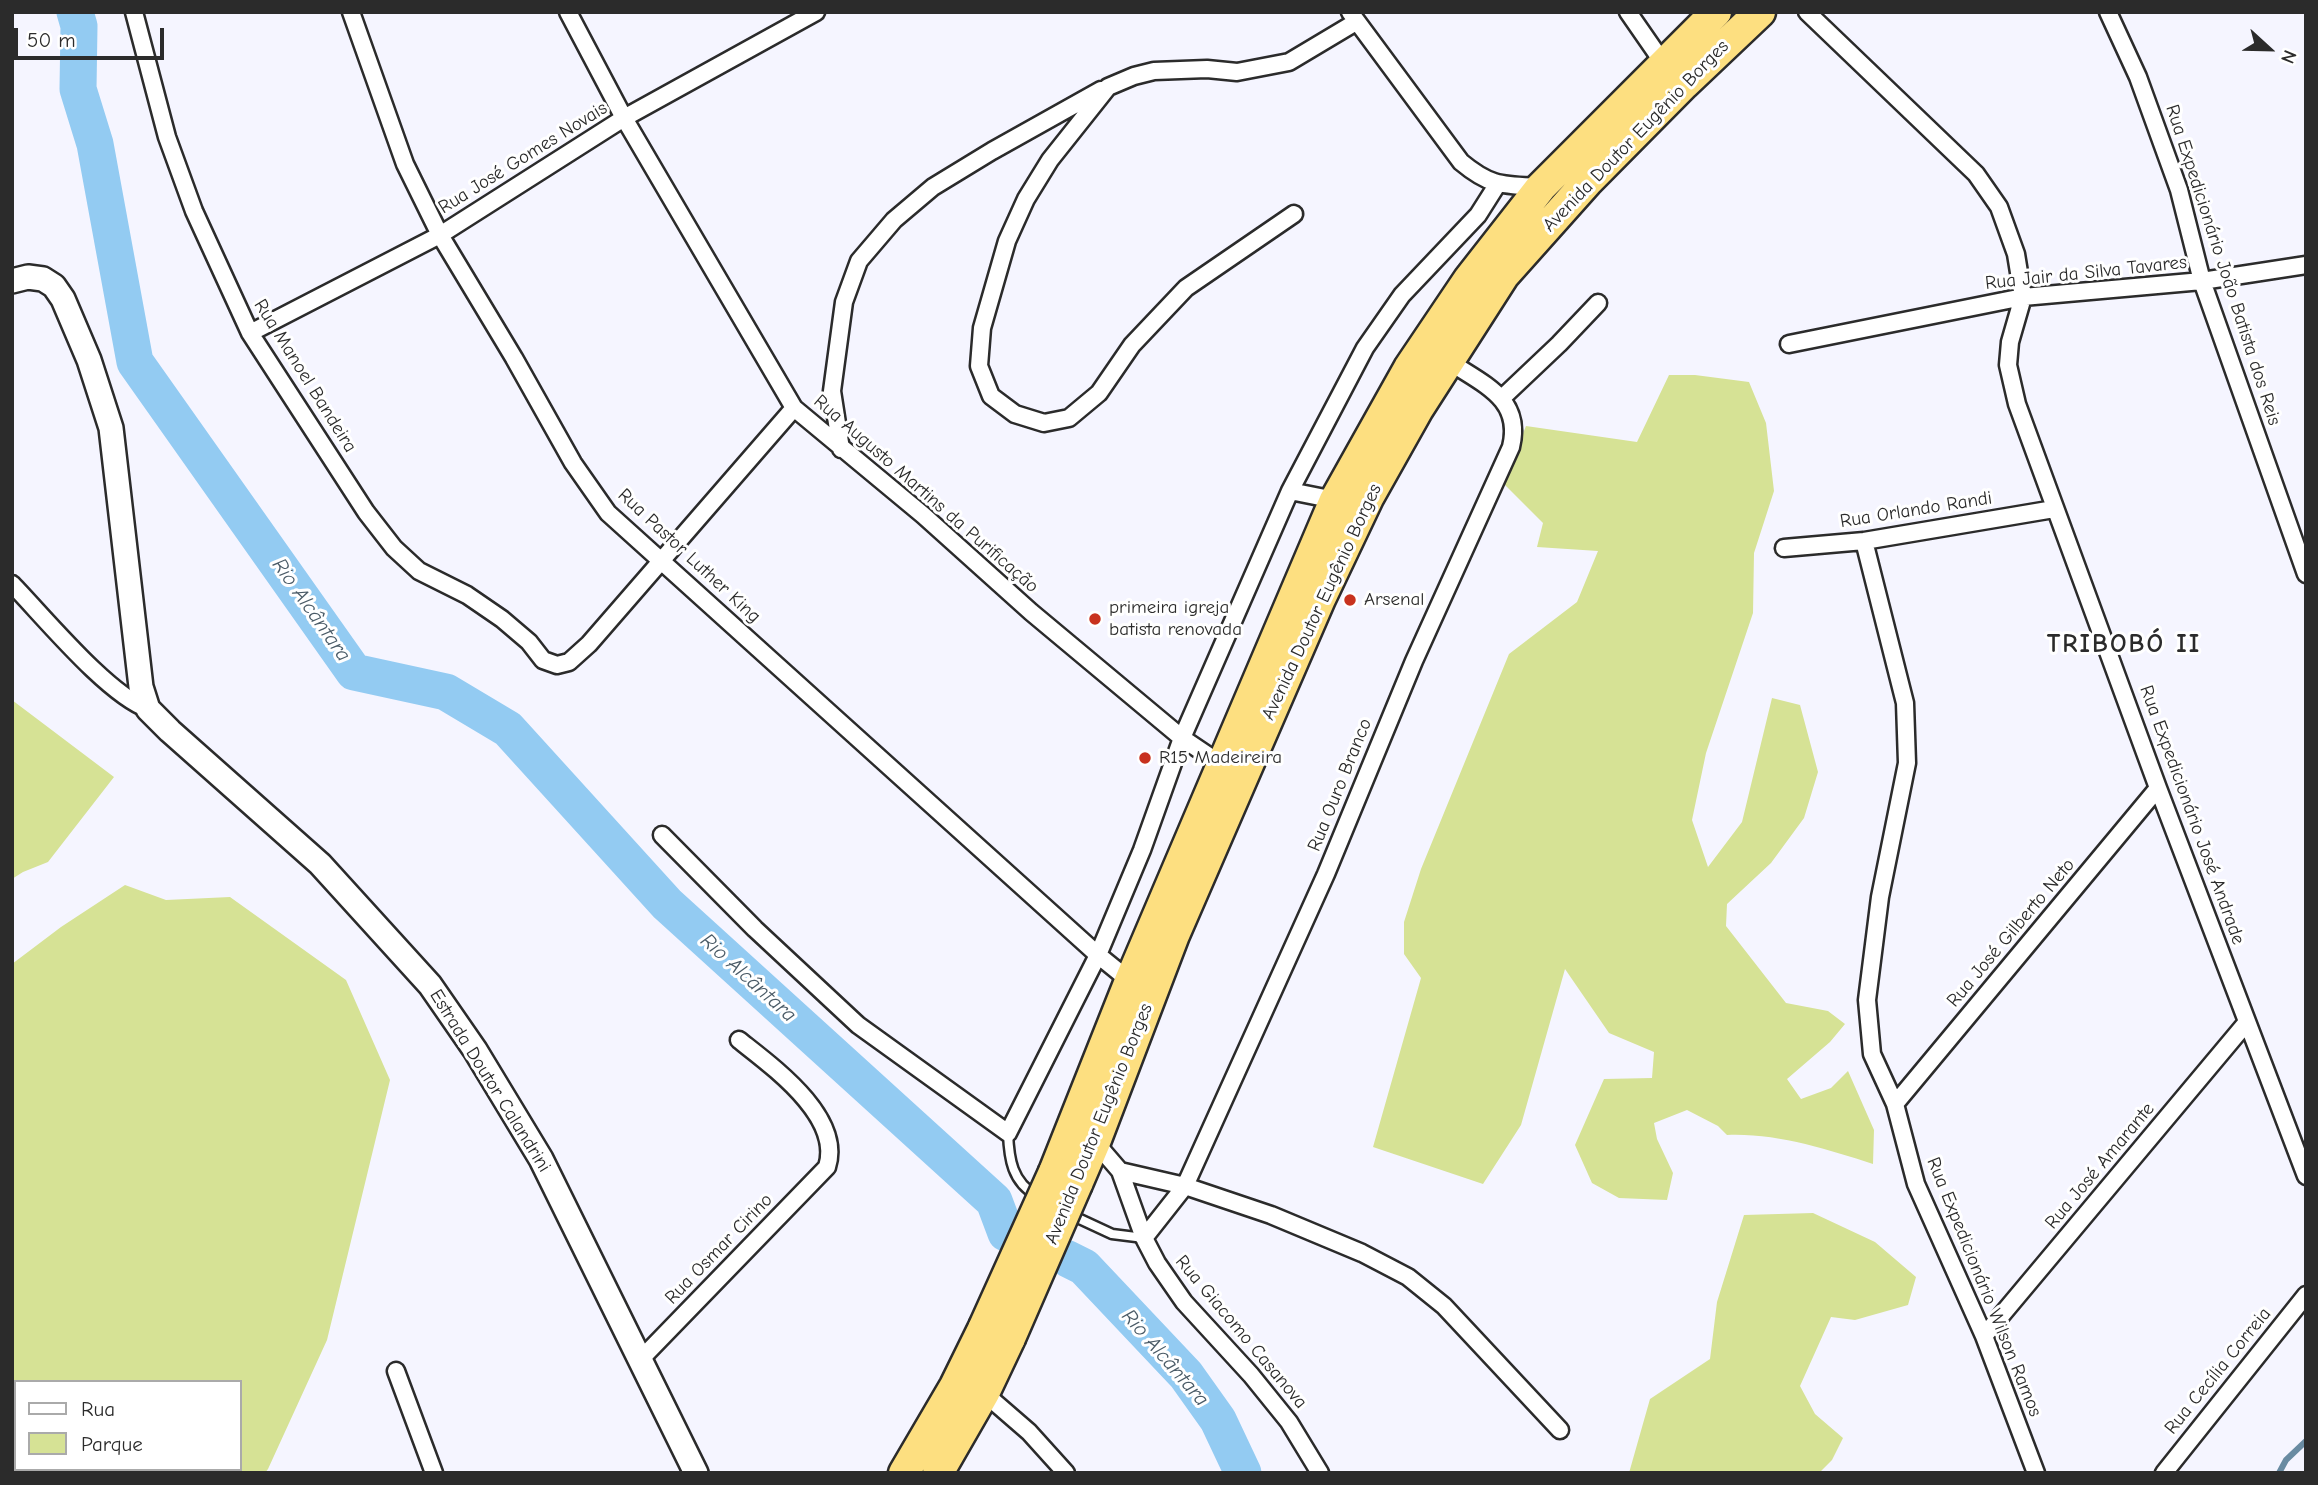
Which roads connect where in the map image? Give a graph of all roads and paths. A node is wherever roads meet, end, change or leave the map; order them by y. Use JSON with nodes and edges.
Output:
{"nodes":[{"id":1,"x":134,"y":12,"type":"edge"},
{"id":2,"x":351,"y":12,"type":"edge"},
{"id":3,"x":569,"y":12,"type":"edge"},
{"id":4,"x":816,"y":12,"type":"edge"},
{"id":5,"x":1628,"y":12,"type":"edge"},
{"id":6,"x":1716,"y":12,"type":"edge"},
{"id":7,"x":1760,"y":12,"type":"edge"},
{"id":8,"x":1807,"y":12,"type":"edge"},
{"id":9,"x":2108,"y":12,"type":"edge"},
{"id":10,"x":1353,"y":17,"type":"edge"},
{"id":11,"x":1664,"y":64,"type":"junction"},
{"id":12,"x":1108,"y":86,"type":"junction"},
{"id":13,"x":624,"y":118,"type":"junction"},
{"id":14,"x":1497,"y":185,"type":"junction"},
{"id":15,"x":1541,"y":187,"type":"junction"},
{"id":16,"x":1294,"y":214,"type":"dead end"},
{"id":17,"x":440,"y":236,"type":"junction"},
{"id":18,"x":2306,"y":265,"type":"edge"},
{"id":19,"x":12,"y":281,"type":"edge"},
{"id":20,"x":2202,"y":281,"type":"junction"},
{"id":21,"x":2023,"y":297,"type":"junction"},
{"id":22,"x":1598,"y":303,"type":"dead end"},
{"id":23,"x":250,"y":333,"type":"junction"},
{"id":24,"x":1789,"y":344,"type":"dead end"},
{"id":25,"x":1447,"y":360,"type":"junction"},
{"id":26,"x":1502,"y":398,"type":"junction"},
{"id":27,"x":794,"y":408,"type":"junction"},
{"id":28,"x":841,"y":449,"type":"junction"},
{"id":29,"x":1290,"y":491,"type":"junction"},
{"id":30,"x":1335,"y":500,"type":"junction"},
{"id":31,"x":2054,"y":509,"type":"junction"},
{"id":32,"x":1864,"y":541,"type":"junction"},
{"id":33,"x":1784,"y":548,"type":"dead end"},
{"id":34,"x":661,"y":562,"type":"junction"},
{"id":35,"x":2306,"y":574,"type":"edge"},
{"id":36,"x":12,"y":584,"type":"edge"},
{"id":37,"x":148,"y":709,"type":"junction"},
{"id":38,"x":1182,"y":738,"type":"junction"},
{"id":39,"x":1222,"y":765,"type":"junction"},
{"id":40,"x":2158,"y":788,"type":"junction"},
{"id":41,"x":662,"y":835,"type":"dead end"},
{"id":42,"x":1098,"y":955,"type":"junction"},
{"id":43,"x":1130,"y":981,"type":"junction"},
{"id":44,"x":2247,"y":1022,"type":"junction"},
{"id":45,"x":739,"y":1040,"type":"dead end"},
{"id":46,"x":1895,"y":1104,"type":"junction"},
{"id":47,"x":1008,"y":1133,"type":"junction"},
{"id":48,"x":1096,"y":1142,"type":"junction"},
{"id":49,"x":1120,"y":1171,"type":"junction"},
{"id":50,"x":2306,"y":1176,"type":"edge"},
{"id":51,"x":1065,"y":1178,"type":"junction"},
{"id":52,"x":1185,"y":1186,"type":"junction"},
{"id":53,"x":1144,"y":1238,"type":"junction"},
{"id":54,"x":2306,"y":1295,"type":"edge"},
{"id":55,"x":997,"y":1333,"type":"junction"},
{"id":56,"x":1984,"y":1336,"type":"junction"},
{"id":57,"x":640,"y":1360,"type":"junction"},
{"id":58,"x":396,"y":1371,"type":"dead end"},
{"id":59,"x":984,"y":1392,"type":"junction"},
{"id":60,"x":1560,"y":1430,"type":"dead end"},
{"id":61,"x":434,"y":1473,"type":"edge"},
{"id":62,"x":696,"y":1473,"type":"edge"},
{"id":63,"x":904,"y":1473,"type":"edge"},
{"id":64,"x":938,"y":1473,"type":"edge"},
{"id":65,"x":1066,"y":1473,"type":"edge"},
{"id":66,"x":1320,"y":1473,"type":"edge"},
{"id":67,"x":2036,"y":1473,"type":"edge"},
{"id":68,"x":2164,"y":1473,"type":"edge"}],
"edges":[{"from":1,"to":23,"type":"street","name":"Rua Manoel Bandeira"},
{"from":2,"to":17,"type":"street","name":"Rua Pastor Luther King"},
{"from":3,"to":13,"type":"street","name":"Rua Augusto Martins da Purificação"},
{"from":4,"to":13,"type":"street","name":"Rua José Gomes Novais"},
{"from":5,"to":11,"type":"street"},
{"from":6,"to":11,"type":"highway","name":"Avenida Doutor Eugênio Borges"},
{"from":7,"to":25,"type":"highway","name":"Avenida Doutor Eugênio Borges"},
{"from":8,"to":21,"type":"street","name":"Rua Expedicionário José Andrade"},
{"from":9,"to":20,"type":"street","name":"Rua Expedicionário João Batista dos Reis"},
{"from":10,"to":12,"type":"street"},
{"from":10,"to":14,"type":"street"},
{"from":11,"to":15,"type":"highway","name":"Avenida Doutor Eugênio Borges"},
{"from":12,"to":16,"type":"street"},
{"from":12,"to":28,"type":"street"},
{"from":13,"to":17,"type":"street","name":"Rua José Gomes Novais"},
{"from":13,"to":27,"type":"street","name":"Rua Augusto Martins da Purificação"},
{"from":14,"to":15,"type":"street"},
{"from":14,"to":29,"type":"street"},
{"from":15,"to":30,"type":"highway","name":"Avenida Doutor Eugênio Borges"},
{"from":17,"to":23,"type":"street","name":"Rua José Gomes Novais"},
{"from":17,"to":34,"type":"street","name":"Rua Pastor Luther King"},
{"from":18,"to":20,"type":"street","name":"Rua Jair da Silva Tavares"},
{"from":19,"to":37,"type":"street"},
{"from":20,"to":21,"type":"street","name":"Rua Jair da Silva Tavares"},
{"from":20,"to":35,"type":"street","name":"Rua Expedicionário João Batista dos Reis"},
{"from":21,"to":24,"type":"street","name":"Rua Jair da Silva Tavares"},
{"from":21,"to":31,"type":"street","name":"Rua Expedicionário José Andrade"},
{"from":22,"to":26,"type":"street"},
{"from":23,"to":34,"type":"street","name":"Rua Manoel Bandeira"},
{"from":25,"to":26,"type":"street"},
{"from":25,"to":48,"type":"highway","name":"Avenida Doutor Eugênio Borges"},
{"from":26,"to":52,"type":"street","name":"Rua Ouro Branco"},
{"from":27,"to":28,"type":"street","name":"Rua Augusto Martins da Purificação"},
{"from":27,"to":34,"type":"street","name":"Rua Manoel Bandeira"},
{"from":28,"to":38,"type":"street","name":"Rua Augusto Martins da Purificação"},
{"from":29,"to":30,"type":"street"},
{"from":29,"to":38,"type":"street"},
{"from":30,"to":39,"type":"highway","name":"Avenida Doutor Eugênio Borges"},
{"from":31,"to":32,"type":"street","name":"Rua Orlando Randi"},
{"from":31,"to":40,"type":"street","name":"Rua Expedicionário José Andrade"},
{"from":32,"to":33,"type":"street","name":"Rua Orlando Randi"},
{"from":32,"to":46,"type":"street","name":"Rua Expedicionário Wilson Ramos"},
{"from":34,"to":42,"type":"street","name":"Rua Pastor Luther King"},
{"from":36,"to":37,"type":"street","name":"Estrada Doutor Calandrini"},
{"from":37,"to":57,"type":"street","name":"Estrada Doutor Calandrini"},
{"from":38,"to":39,"type":"street","name":"Rua Augusto Martins da Purificação"},
{"from":38,"to":42,"type":"street"},
{"from":39,"to":43,"type":"highway","name":"Avenida Doutor Eugênio Borges"},
{"from":40,"to":44,"type":"street","name":"Rua Expedicionário José Andrade"},
{"from":40,"to":46,"type":"street","name":"Rua José Gilberto Neto"},
{"from":41,"to":47,"type":"street"},
{"from":42,"to":43,"type":"street","name":"Rua Pastor Luther King"},
{"from":42,"to":47,"type":"street"},
{"from":43,"to":51,"type":"highway","name":"Avenida Doutor Eugênio Borges"},
{"from":44,"to":50,"type":"street","name":"Rua Expedicionário José Andrade"},
{"from":44,"to":56,"type":"street","name":"Rua José Amarante"},
{"from":45,"to":57,"type":"street","name":"Rua Osmar Cirino"},
{"from":46,"to":56,"type":"street","name":"Rua Expedicionário Wilson Ramos"},
{"from":47,"to":53,"type":"lane"},
{"from":48,"to":49,"type":"street","name":"Rua Giacomo Casanova"},
{"from":48,"to":51,"type":"highway","name":"Avenida Doutor Eugênio Borges"},
{"from":49,"to":52,"type":"street"},
{"from":49,"to":53,"type":"street","name":"Rua Giacomo Casanova"},
{"from":51,"to":55,"type":"highway","name":"Avenida Doutor Eugênio Borges","bridge":true},
{"from":52,"to":53,"type":"street","name":"Rua Ouro Branco"},
{"from":52,"to":60,"type":"street"},
{"from":53,"to":66,"type":"street","name":"Rua Giacomo Casanova"},
{"from":54,"to":68,"type":"street","name":"Rua Cecília Correia"},
{"from":55,"to":59,"type":"highway","name":"Avenida Doutor Eugênio Borges"},
{"from":55,"to":63,"type":"highway","name":"Avenida Doutor Eugênio Borges"},
{"from":56,"to":67,"type":"street","name":"Rua Expedicionário Wilson Ramos"},
{"from":57,"to":62,"type":"street","name":"Estrada Doutor Calandrini"},
{"from":58,"to":61,"type":"street"},
{"from":59,"to":64,"type":"highway","name":"Avenida Doutor Eugênio Borges"},
{"from":59,"to":65,"type":"street"}]}
